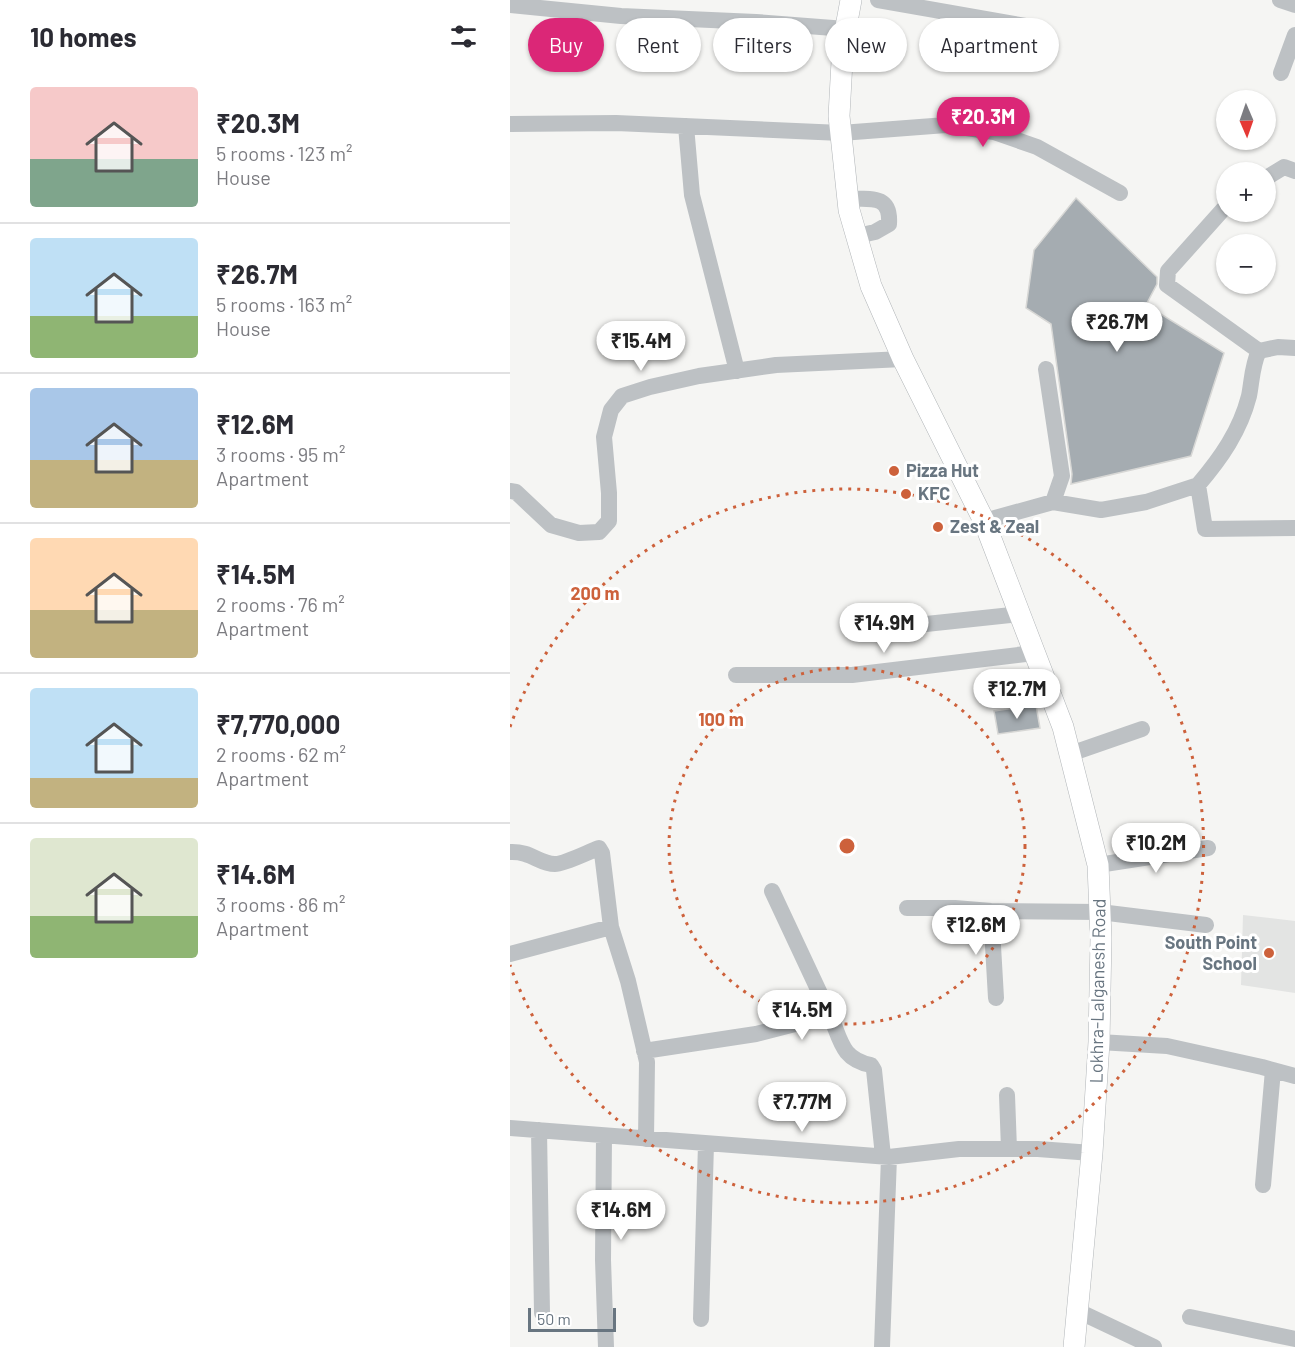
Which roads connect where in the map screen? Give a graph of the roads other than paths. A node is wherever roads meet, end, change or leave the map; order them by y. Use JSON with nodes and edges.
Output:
{"nodes":[{"id":1,"x":851,"y":0,"type":"edge"},
{"id":2,"x":878,"y":0,"type":"edge"},
{"id":3,"x":1281,"y":0,"type":"edge"},
{"id":4,"x":510,"y":5,"type":"edge"},
{"id":5,"x":1295,"y":5,"type":"edge"},
{"id":6,"x":848,"y":18,"type":"edge"},
{"id":7,"x":980,"y":18,"type":"edge"},
{"id":8,"x":825,"y":27,"type":"edge"},
{"id":9,"x":1295,"y":35,"type":"edge"},
{"id":10,"x":843,"y":72,"type":"edge"},
{"id":11,"x":1281,"y":73,"type":"dead end"},
{"id":12,"x":510,"y":124,"type":"edge"},
{"id":13,"x":686,"y":126,"type":"junction"},
{"id":14,"x":841,"y":133,"type":"junction"},
{"id":15,"x":1295,"y":171,"type":"edge"},
{"id":16,"x":1276,"y":172,"type":"edge"},
{"id":17,"x":1120,"y":193,"type":"dead end"},
{"id":18,"x":848,"y":198,"type":"junction"},
{"id":19,"x":1216,"y":217,"type":"edge"},
{"id":20,"x":857,"y":236,"type":"junction"},
{"id":21,"x":1295,"y":348,"type":"edge"},
{"id":22,"x":1259,"y":351,"type":"junction"},
{"id":23,"x":903,"y":359,"type":"junction"},
{"id":24,"x":1047,"y":369,"type":"dead end"},
{"id":25,"x":737,"y":371,"type":"junction"},
{"id":26,"x":1198,"y":485,"type":"junction"},
{"id":27,"x":510,"y":491,"type":"edge"},
{"id":28,"x":1053,"y":502,"type":"junction"},
{"id":29,"x":984,"y":521,"type":"junction"},
{"id":30,"x":1295,"y":528,"type":"edge"},
{"id":31,"x":1020,"y":614,"type":"junction"},
{"id":32,"x":879,"y":629,"type":"dead end"},
{"id":33,"x":1034,"y":653,"type":"junction"},
{"id":34,"x":736,"y":675,"type":"dead end"},
{"id":35,"x":1143,"y":729,"type":"dead end"},
{"id":36,"x":1070,"y":754,"type":"junction"},
{"id":37,"x":1208,"y":848,"type":"dead end"},
{"id":38,"x":510,"y":852,"type":"edge"},
{"id":39,"x":1098,"y":865,"type":"junction"},
{"id":40,"x":772,"y":891,"type":"dead end"},
{"id":41,"x":907,"y":908,"type":"dead end"},
{"id":42,"x":991,"y":911,"type":"junction"},
{"id":43,"x":1100,"y":912,"type":"junction"},
{"id":44,"x":1206,"y":925,"type":"dead end"},
{"id":45,"x":610,"y":927,"type":"junction"},
{"id":46,"x":510,"y":954,"type":"edge"},
{"id":47,"x":996,"y":998,"type":"dead end"},
{"id":48,"x":830,"y":1015,"type":"junction"},
{"id":49,"x":1099,"y":1042,"type":"junction"},
{"id":50,"x":644,"y":1051,"type":"junction"},
{"id":51,"x":1273,"y":1070,"type":"junction"},
{"id":52,"x":1295,"y":1076,"type":"edge"},
{"id":53,"x":1007,"y":1095,"type":"dead end"},
{"id":54,"x":510,"y":1128,"type":"edge"},
{"id":55,"x":539,"y":1130,"type":"junction"},
{"id":56,"x":604,"y":1136,"type":"junction"},
{"id":57,"x":646,"y":1139,"type":"junction"},
{"id":58,"x":706,"y":1144,"type":"junction"},
{"id":59,"x":1009,"y":1149,"type":"junction"},
{"id":60,"x":1092,"y":1153,"type":"junction"},
{"id":61,"x":886,"y":1156,"type":"junction"},
{"id":62,"x":1263,"y":1185,"type":"dead end"},
{"id":63,"x":1078,"y":1311,"type":"junction"},
{"id":64,"x":542,"y":1313,"type":"dead end"},
{"id":65,"x":1190,"y":1317,"type":"dead end"},
{"id":66,"x":701,"y":1320,"type":"dead end"},
{"id":67,"x":1295,"y":1339,"type":"edge"},
{"id":68,"x":606,"y":1347,"type":"edge"},
{"id":69,"x":882,"y":1347,"type":"edge"},
{"id":70,"x":1074,"y":1347,"type":"edge"},
{"id":71,"x":1154,"y":1347,"type":"edge"}],
"edges":[{"from":1,"to":6,"type":"main road","name":"Lokhra-Lalganesh Road"},
{"from":2,"to":7,"type":"street"},
{"from":3,"to":5,"type":"street"},
{"from":4,"to":8,"type":"street"},
{"from":9,"to":11,"type":"street"},
{"from":10,"to":14,"type":"main road","name":"Lokhra-Lalganesh Road"},
{"from":12,"to":13,"type":"street"},
{"from":13,"to":14,"type":"street"},
{"from":13,"to":25,"type":"street"},
{"from":14,"to":17,"type":"street"},
{"from":14,"to":18,"type":"main road","name":"Lokhra-Lalganesh Road"},
{"from":15,"to":16,"type":"street"},
{"from":18,"to":20,"type":"main road","name":"Lokhra-Lalganesh Road"},
{"from":18,"to":20,"type":"street"},
{"from":19,"to":22,"type":"street"},
{"from":20,"to":23,"type":"main road","name":"Lokhra-Lalganesh Road"},
{"from":21,"to":22,"type":"street"},
{"from":22,"to":26,"type":"street"},
{"from":23,"to":25,"type":"street"},
{"from":23,"to":29,"type":"main road","name":"Lokhra-Lalganesh Road"},
{"from":24,"to":28,"type":"street"},
{"from":25,"to":27,"type":"street"},
{"from":26,"to":28,"type":"street"},
{"from":26,"to":30,"type":"street"},
{"from":28,"to":29,"type":"street"},
{"from":29,"to":31,"type":"main road","name":"Lokhra-Lalganesh Road"},
{"from":31,"to":32,"type":"street"},
{"from":31,"to":33,"type":"main road","name":"Lokhra-Lalganesh Road"},
{"from":33,"to":34,"type":"street"},
{"from":33,"to":36,"type":"main road","name":"Lokhra-Lalganesh Road"},
{"from":35,"to":36,"type":"street"},
{"from":36,"to":39,"type":"main road","name":"Lokhra-Lalganesh Road"},
{"from":37,"to":39,"type":"street"},
{"from":38,"to":45,"type":"street"},
{"from":39,"to":43,"type":"main road","name":"Lokhra-Lalganesh Road"},
{"from":40,"to":48,"type":"street"},
{"from":41,"to":42,"type":"street"},
{"from":42,"to":43,"type":"street"},
{"from":42,"to":47,"type":"street"},
{"from":43,"to":44,"type":"street"},
{"from":43,"to":49,"type":"main road","name":"Lokhra-Lalganesh Road"},
{"from":45,"to":46,"type":"street"},
{"from":45,"to":50,"type":"street"},
{"from":48,"to":50,"type":"street"},
{"from":48,"to":61,"type":"street"},
{"from":49,"to":51,"type":"street"},
{"from":49,"to":60,"type":"main road","name":"Lokhra-Lalganesh Road"},
{"from":50,"to":57,"type":"street"},
{"from":51,"to":52,"type":"street"},
{"from":51,"to":62,"type":"street"},
{"from":53,"to":59,"type":"street"},
{"from":54,"to":55,"type":"street"},
{"from":55,"to":56,"type":"street"},
{"from":55,"to":64,"type":"street"},
{"from":56,"to":57,"type":"street"},
{"from":56,"to":68,"type":"street"},
{"from":57,"to":58,"type":"street"},
{"from":58,"to":61,"type":"street"},
{"from":58,"to":66,"type":"street"},
{"from":59,"to":60,"type":"street"},
{"from":59,"to":61,"type":"street"},
{"from":60,"to":63,"type":"main road","name":"Lokhra-Lalganesh Road"},
{"from":61,"to":69,"type":"street"},
{"from":63,"to":70,"type":"main road","name":"Lokhra-Lalganesh Road"},
{"from":63,"to":71,"type":"street"},
{"from":65,"to":67,"type":"street"}]}
